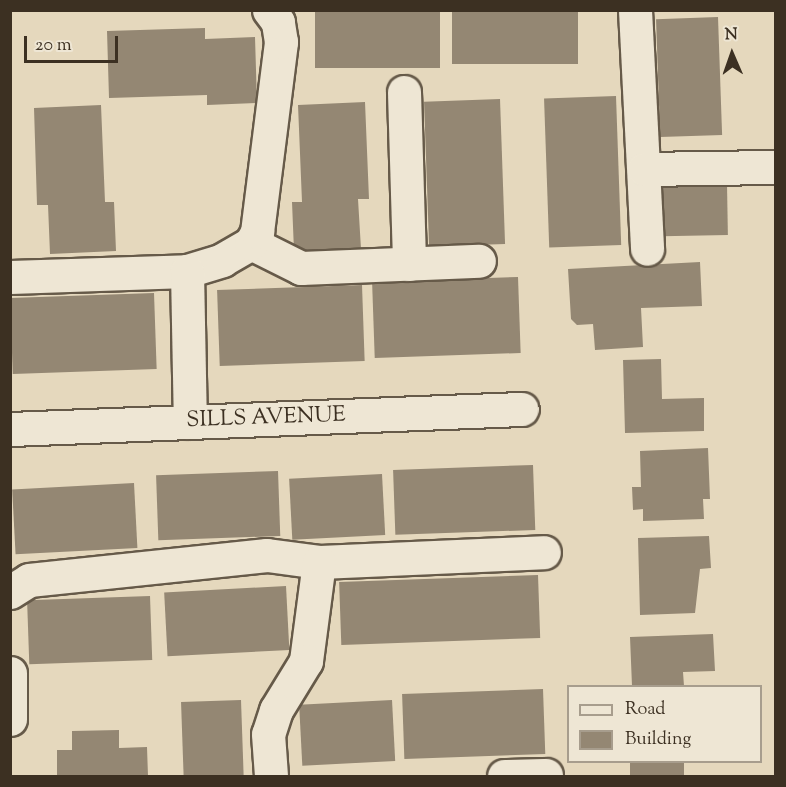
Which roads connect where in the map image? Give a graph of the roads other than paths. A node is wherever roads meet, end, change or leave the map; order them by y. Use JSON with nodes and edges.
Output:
{"nodes":[{"id":1,"x":269,"y":10,"type":"edge"},
{"id":2,"x":635,"y":10,"type":"edge"},
{"id":3,"x":404,"y":92,"type":"dead end"},
{"id":4,"x":776,"y":167,"type":"edge"},
{"id":5,"x":644,"y":169,"type":"junction"},
{"id":6,"x":251,"y":243,"type":"junction"},
{"id":7,"x":647,"y":249,"type":"dead end"},
{"id":8,"x":478,"y":261,"type":"dead end"},
{"id":9,"x":409,"y":264,"type":"junction"},
{"id":10,"x":186,"y":271,"type":"junction"},
{"id":11,"x":10,"y":278,"type":"edge"},
{"id":12,"x":522,"y":409,"type":"dead end"},
{"id":13,"x":190,"y":422,"type":"junction"},
{"id":14,"x":10,"y":429,"type":"edge"},
{"id":15,"x":544,"y":552,"type":"dead end"},
{"id":16,"x":319,"y":562,"type":"junction"},
{"id":17,"x":10,"y":592,"type":"edge"},
{"id":18,"x":10,"y":673,"type":"edge"},
{"id":19,"x":10,"y":719,"type":"edge"},
{"id":20,"x":546,"y":775,"type":"dead end"},
{"id":21,"x":271,"y":777,"type":"edge"},
{"id":22,"x":504,"y":777,"type":"edge"}],
"edges":[{"from":1,"to":6,"type":"street"},
{"from":2,"to":5,"type":"street"},
{"from":3,"to":9,"type":"street"},
{"from":4,"to":5,"type":"street"},
{"from":5,"to":7,"type":"street"},
{"from":6,"to":9,"type":"street"},
{"from":6,"to":10,"type":"street"},
{"from":8,"to":9,"type":"street"},
{"from":10,"to":11,"type":"street"},
{"from":10,"to":13,"type":"street"},
{"from":12,"to":13,"type":"street","name":"SILLS AVENUE"},
{"from":13,"to":14,"type":"street","name":"SILLS AVENUE"},
{"from":15,"to":16,"type":"street"},
{"from":16,"to":17,"type":"street"},
{"from":16,"to":21,"type":"street"},
{"from":18,"to":19,"type":"street"},
{"from":20,"to":22,"type":"street"}]}
